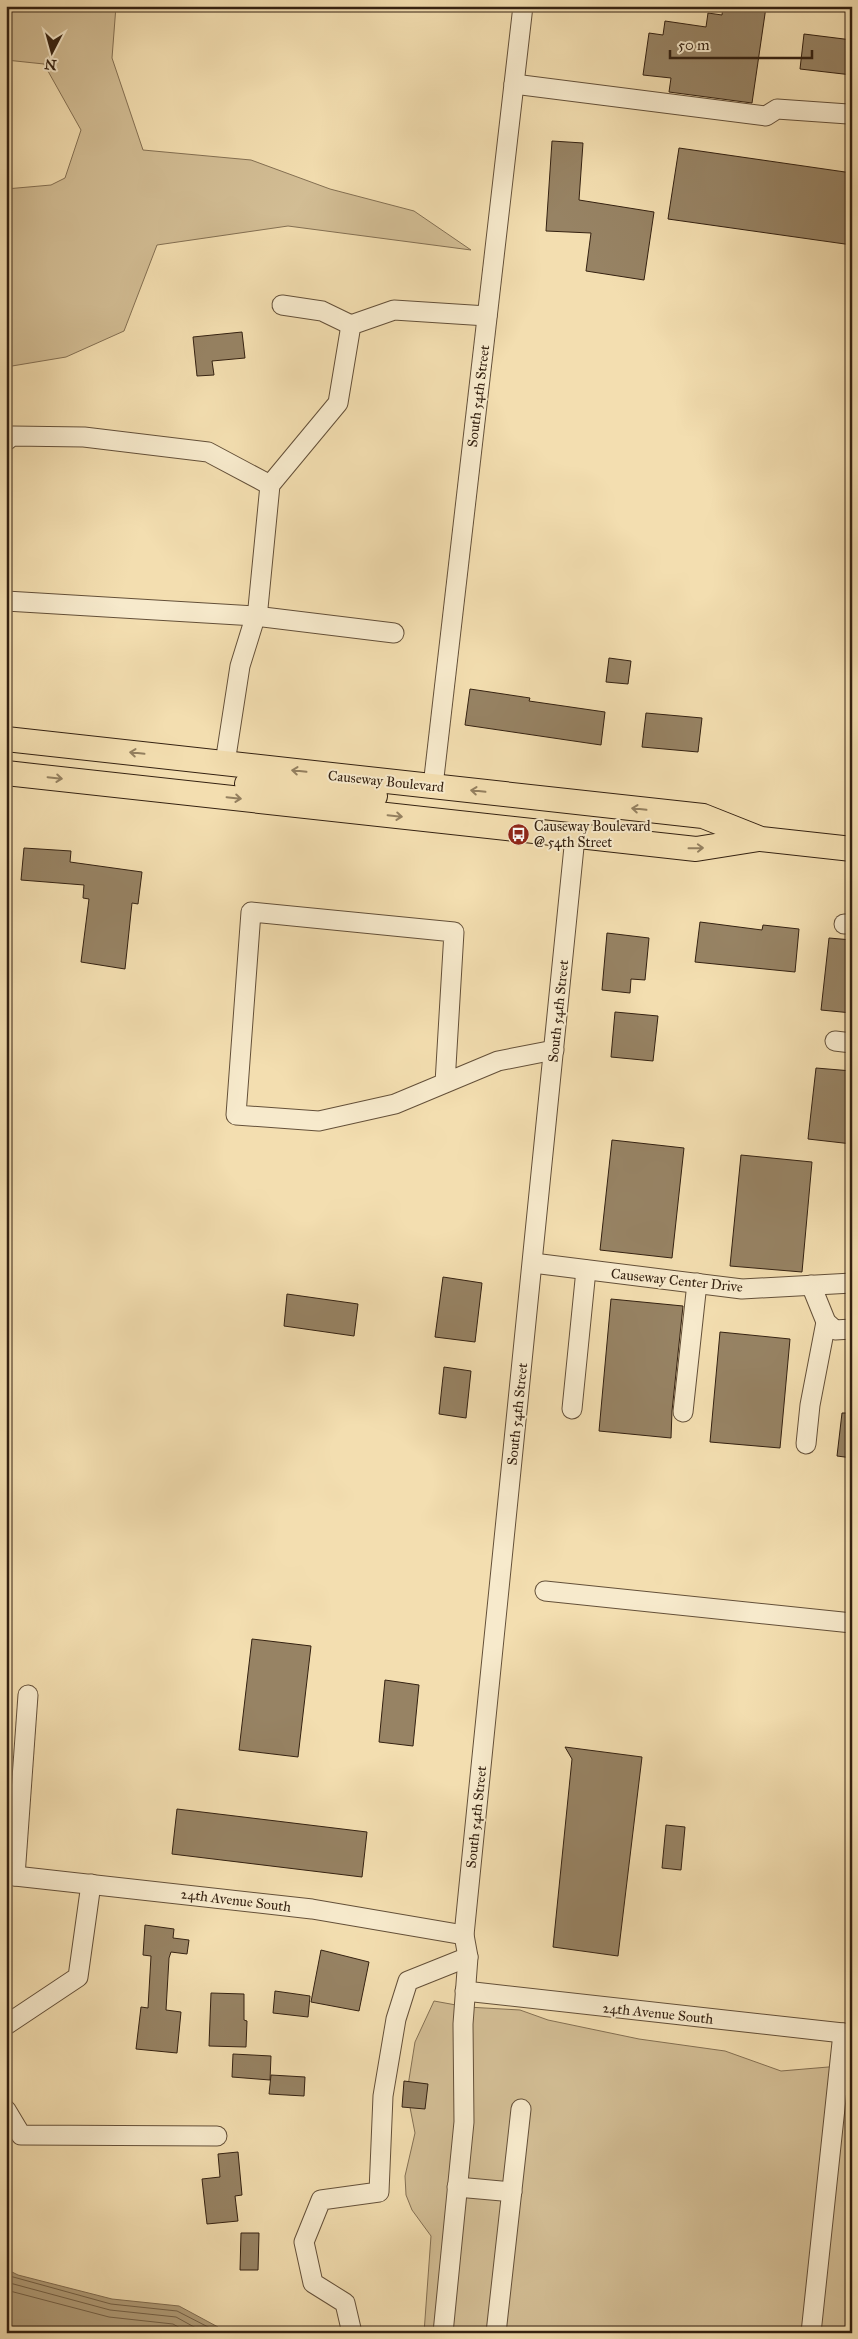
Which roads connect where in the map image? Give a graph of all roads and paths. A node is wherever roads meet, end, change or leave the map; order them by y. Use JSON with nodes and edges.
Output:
{"nodes":[{"id":1,"x":523,"y":6,"type":"edge"},
{"id":2,"x":514,"y":84,"type":"junction"},
{"id":3,"x":848,"y":114,"type":"dead end"},
{"id":4,"x":282,"y":305,"type":"dead end"},
{"id":5,"x":487,"y":316,"type":"junction"},
{"id":6,"x":351,"y":325,"type":"junction"},
{"id":7,"x":6,"y":441,"type":"edge"},
{"id":8,"x":270,"y":485,"type":"junction"},
{"id":9,"x":6,"y":601,"type":"edge"},
{"id":10,"x":255,"y":616,"type":"junction"},
{"id":11,"x":394,"y":634,"type":"dead end"},
{"id":12,"x":6,"y":739,"type":"edge"},
{"id":13,"x":225,"y":763,"type":"junction"},
{"id":14,"x":6,"y":773,"type":"edge"},
{"id":15,"x":433,"y":786,"type":"junction"},
{"id":16,"x":157,"y":790,"type":"junction"},
{"id":17,"x":721,"y":823,"type":"junction"},
{"id":18,"x":575,"y":837,"type":"junction"},
{"id":19,"x":761,"y":839,"type":"junction"},
{"id":20,"x":852,"y":849,"type":"edge"},
{"id":21,"x":554,"y":1050,"type":"junction"},
{"id":22,"x":445,"y":1083,"type":"junction"},
{"id":23,"x":533,"y":1263,"type":"junction"},
{"id":24,"x":586,"y":1270,"type":"junction"},
{"id":25,"x":698,"y":1283,"type":"junction"},
{"id":26,"x":852,"y":1283,"type":"edge"},
{"id":27,"x":811,"y":1285,"type":"junction"},
{"id":28,"x":826,"y":1322,"type":"junction"},
{"id":29,"x":852,"y":1330,"type":"edge"},
{"id":30,"x":572,"y":1409,"type":"dead end"},
{"id":31,"x":683,"y":1412,"type":"dead end"},
{"id":32,"x":806,"y":1444,"type":"dead end"},
{"id":33,"x":544,"y":1591,"type":"dead end"},
{"id":34,"x":852,"y":1623,"type":"edge"},
{"id":35,"x":28,"y":1694,"type":"dead end"},
{"id":36,"x":11,"y":1875,"type":"edge"},
{"id":37,"x":90,"y":1884,"type":"junction"},
{"id":38,"x":464,"y":1935,"type":"junction"},
{"id":39,"x":468,"y":1957,"type":"junction"},
{"id":40,"x":465,"y":1992,"type":"junction"},
{"id":41,"x":6,"y":2025,"type":"edge"},
{"id":42,"x":848,"y":2033,"type":"edge"},
{"id":43,"x":521,"y":2109,"type":"dead end"},
{"id":44,"x":6,"y":2110,"type":"edge"},
{"id":45,"x":217,"y":2136,"type":"dead end"},
{"id":46,"x":458,"y":2187,"type":"junction"},
{"id":47,"x":512,"y":2192,"type":"junction"},
{"id":48,"x":352,"y":2333,"type":"edge"},
{"id":49,"x":443,"y":2333,"type":"edge"},
{"id":50,"x":496,"y":2333,"type":"edge"},
{"id":51,"x":811,"y":2333,"type":"edge"}],
"edges":[{"from":1,"to":2,"type":"street","name":"South 54th Street"},
{"from":2,"to":3,"type":"street"},
{"from":2,"to":5,"type":"street","name":"South 54th Street"},
{"from":4,"to":6,"type":"street"},
{"from":5,"to":6,"type":"street"},
{"from":5,"to":15,"type":"street","name":"South 54th Street"},
{"from":6,"to":8,"type":"street"},
{"from":7,"to":8,"type":"street"},
{"from":8,"to":10,"type":"street"},
{"from":9,"to":10,"type":"street"},
{"from":10,"to":11,"type":"street"},
{"from":10,"to":13,"type":"street"},
{"from":13,"to":12,"type":"main road","name":"Causeway Boulevard","one_way":true},
{"from":15,"to":13,"type":"main road","name":"Causeway Boulevard","one_way":true},
{"from":14,"to":16,"type":"main road","name":"Causeway Boulevard","one_way":true},
{"from":15,"to":16,"type":"main road"},
{"from":17,"to":15,"type":"main road","name":"Causeway Boulevard","one_way":true},
{"from":16,"to":18,"type":"main road","name":"Causeway Boulevard","one_way":true},
{"from":17,"to":18,"type":"main road"},
{"from":17,"to":19,"type":"main road","name":"Causeway Boulevard"},
{"from":18,"to":19,"type":"main road","name":"Causeway Boulevard","one_way":true},
{"from":18,"to":21,"type":"street","name":"South 54th Street"},
{"from":19,"to":20,"type":"main road","name":"Causeway Boulevard"},
{"from":21,"to":22,"type":"street"},
{"from":21,"to":23,"type":"street","name":"South 54th Street"},
{"from":22,"to":22,"type":"street"},
{"from":23,"to":24,"type":"street","name":"Causeway Center Drive"},
{"from":23,"to":38,"type":"street","name":"South 54th Street"},
{"from":24,"to":25,"type":"street","name":"Causeway Center Drive"},
{"from":24,"to":30,"type":"street"},
{"from":25,"to":27,"type":"street","name":"Causeway Center Drive"},
{"from":25,"to":31,"type":"street"},
{"from":26,"to":27,"type":"street","name":"Causeway Center Drive"},
{"from":27,"to":28,"type":"street"},
{"from":28,"to":29,"type":"street"},
{"from":28,"to":32,"type":"street"},
{"from":33,"to":34,"type":"street"},
{"from":35,"to":36,"type":"street"},
{"from":36,"to":37,"type":"street","name":"24th Avenue South"},
{"from":37,"to":38,"type":"street","name":"24th Avenue South"},
{"from":37,"to":41,"type":"street"},
{"from":38,"to":39,"type":"street","name":"South 54th Street"},
{"from":39,"to":40,"type":"street","name":"South 54th Street"},
{"from":39,"to":48,"type":"street"},
{"from":40,"to":42,"type":"street","name":"24th Avenue South"},
{"from":40,"to":46,"type":"street","name":"South 54th Street"},
{"from":42,"to":51,"type":"street"},
{"from":43,"to":47,"type":"street"},
{"from":44,"to":45,"type":"street"},
{"from":46,"to":47,"type":"street"},
{"from":46,"to":49,"type":"street","name":"South 54th Street"},
{"from":47,"to":50,"type":"street"}]}
